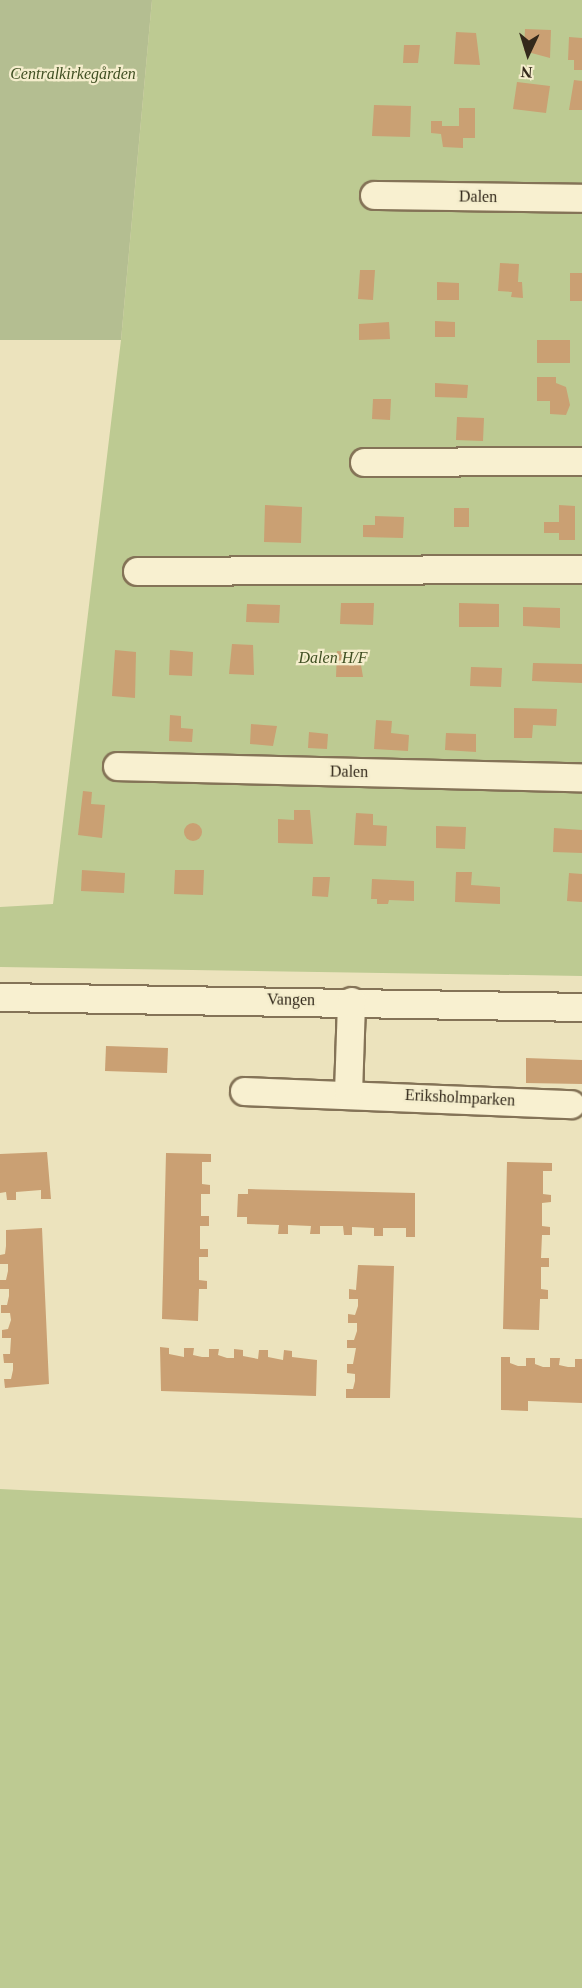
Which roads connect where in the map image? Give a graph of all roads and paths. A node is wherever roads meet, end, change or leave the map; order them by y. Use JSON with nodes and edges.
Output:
{"nodes":[{"id":1,"x":374,"y":195,"type":"dead end"},
{"id":2,"x":582,"y":198,"type":"edge"},
{"id":3,"x":582,"y":461,"type":"edge"},
{"id":4,"x":364,"y":462,"type":"dead end"},
{"id":5,"x":582,"y":568,"type":"edge"},
{"id":6,"x":137,"y":571,"type":"dead end"},
{"id":7,"x":117,"y":766,"type":"dead end"},
{"id":8,"x":582,"y":777,"type":"edge"},
{"id":9,"x":0,"y":997,"type":"edge"},
{"id":10,"x":351,"y":1001,"type":"junction"},
{"id":11,"x":582,"y":1007,"type":"edge"},
{"id":12,"x":244,"y":1091,"type":"dead end"},
{"id":13,"x":348,"y":1093,"type":"junction"},
{"id":14,"x":571,"y":1104,"type":"dead end"}],
"edges":[{"from":1,"to":2,"type":"street","name":"Dalen"},
{"from":3,"to":4,"type":"street"},
{"from":5,"to":6,"type":"street"},
{"from":7,"to":8,"type":"street","name":"Dalen"},
{"from":9,"to":10,"type":"street","name":"Vangen"},
{"from":10,"to":11,"type":"street","name":"Vangen"},
{"from":10,"to":13,"type":"street"},
{"from":12,"to":13,"type":"street","name":"Eriksholmparken"},
{"from":13,"to":14,"type":"street","name":"Eriksholmparken"}]}
